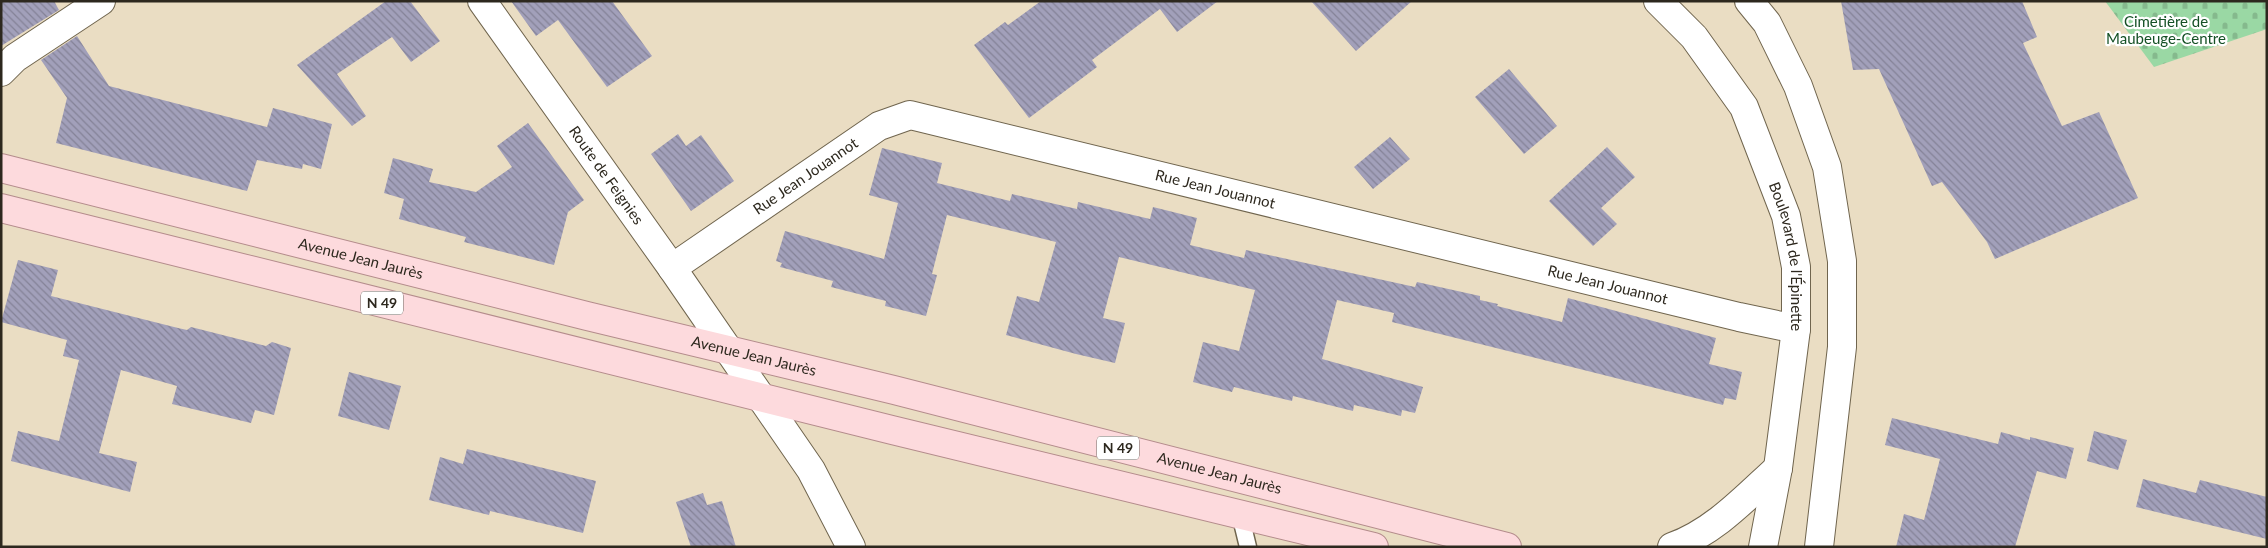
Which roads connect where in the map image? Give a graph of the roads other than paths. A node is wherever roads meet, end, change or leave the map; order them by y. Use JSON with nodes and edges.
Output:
{"nodes":[{"id":1,"x":101,"y":1,"type":"edge"},
{"id":2,"x":482,"y":1,"type":"edge"},
{"id":3,"x":1658,"y":1,"type":"edge"},
{"id":4,"x":1749,"y":1,"type":"edge"},
{"id":5,"x":1,"y":72,"type":"edge"},
{"id":6,"x":1,"y":168,"type":"edge"},
{"id":7,"x":1,"y":208,"type":"edge"},
{"id":8,"x":672,"y":268,"type":"junction"},
{"id":9,"x":1796,"y":329,"type":"junction"},
{"id":10,"x":728,"y":349,"type":"junction"},
{"id":11,"x":762,"y":398,"type":"junction"},
{"id":12,"x":1778,"y":468,"type":"junction"},
{"id":13,"x":1240,"y":514,"type":"junction"},
{"id":14,"x":851,"y":547,"type":"edge"},
{"id":15,"x":1248,"y":547,"type":"edge"},
{"id":16,"x":1374,"y":547,"type":"edge"},
{"id":17,"x":1507,"y":547,"type":"edge"},
{"id":18,"x":1672,"y":547,"type":"edge"},
{"id":19,"x":1763,"y":547,"type":"edge"},
{"id":20,"x":1818,"y":547,"type":"edge"}],
"edges":[{"from":1,"to":5,"type":"street"},
{"from":2,"to":8,"type":"street","name":"Route de Feignies"},
{"from":3,"to":9,"type":"street","name":"Boulevard de l'Épinette"},
{"from":4,"to":20,"type":"street"},
{"from":6,"to":10,"type":"main road","name":"Avenue Jean Jaurès","number":"N 49"},
{"from":7,"to":11,"type":"main road","number":"N 49"},
{"from":8,"to":9,"type":"street","name":"Rue Jean Jouannot"},
{"from":8,"to":10,"type":"street","name":"Route de Feignies"},
{"from":9,"to":12,"type":"street","name":"Boulevard de l'Épinette"},
{"from":10,"to":11,"type":"street","name":"Route de Feignies"},
{"from":10,"to":17,"type":"main road","name":"Avenue Jean Jaurès","number":"N 49"},
{"from":11,"to":13,"type":"main road","number":"N 49"},
{"from":11,"to":14,"type":"street","name":"Route de Feignies"},
{"from":12,"to":18,"type":"street"},
{"from":12,"to":19,"type":"street","name":"Boulevard de l'Épinette"},
{"from":13,"to":15,"type":"lane"},
{"from":13,"to":16,"type":"main road","number":"N 49"}]}
